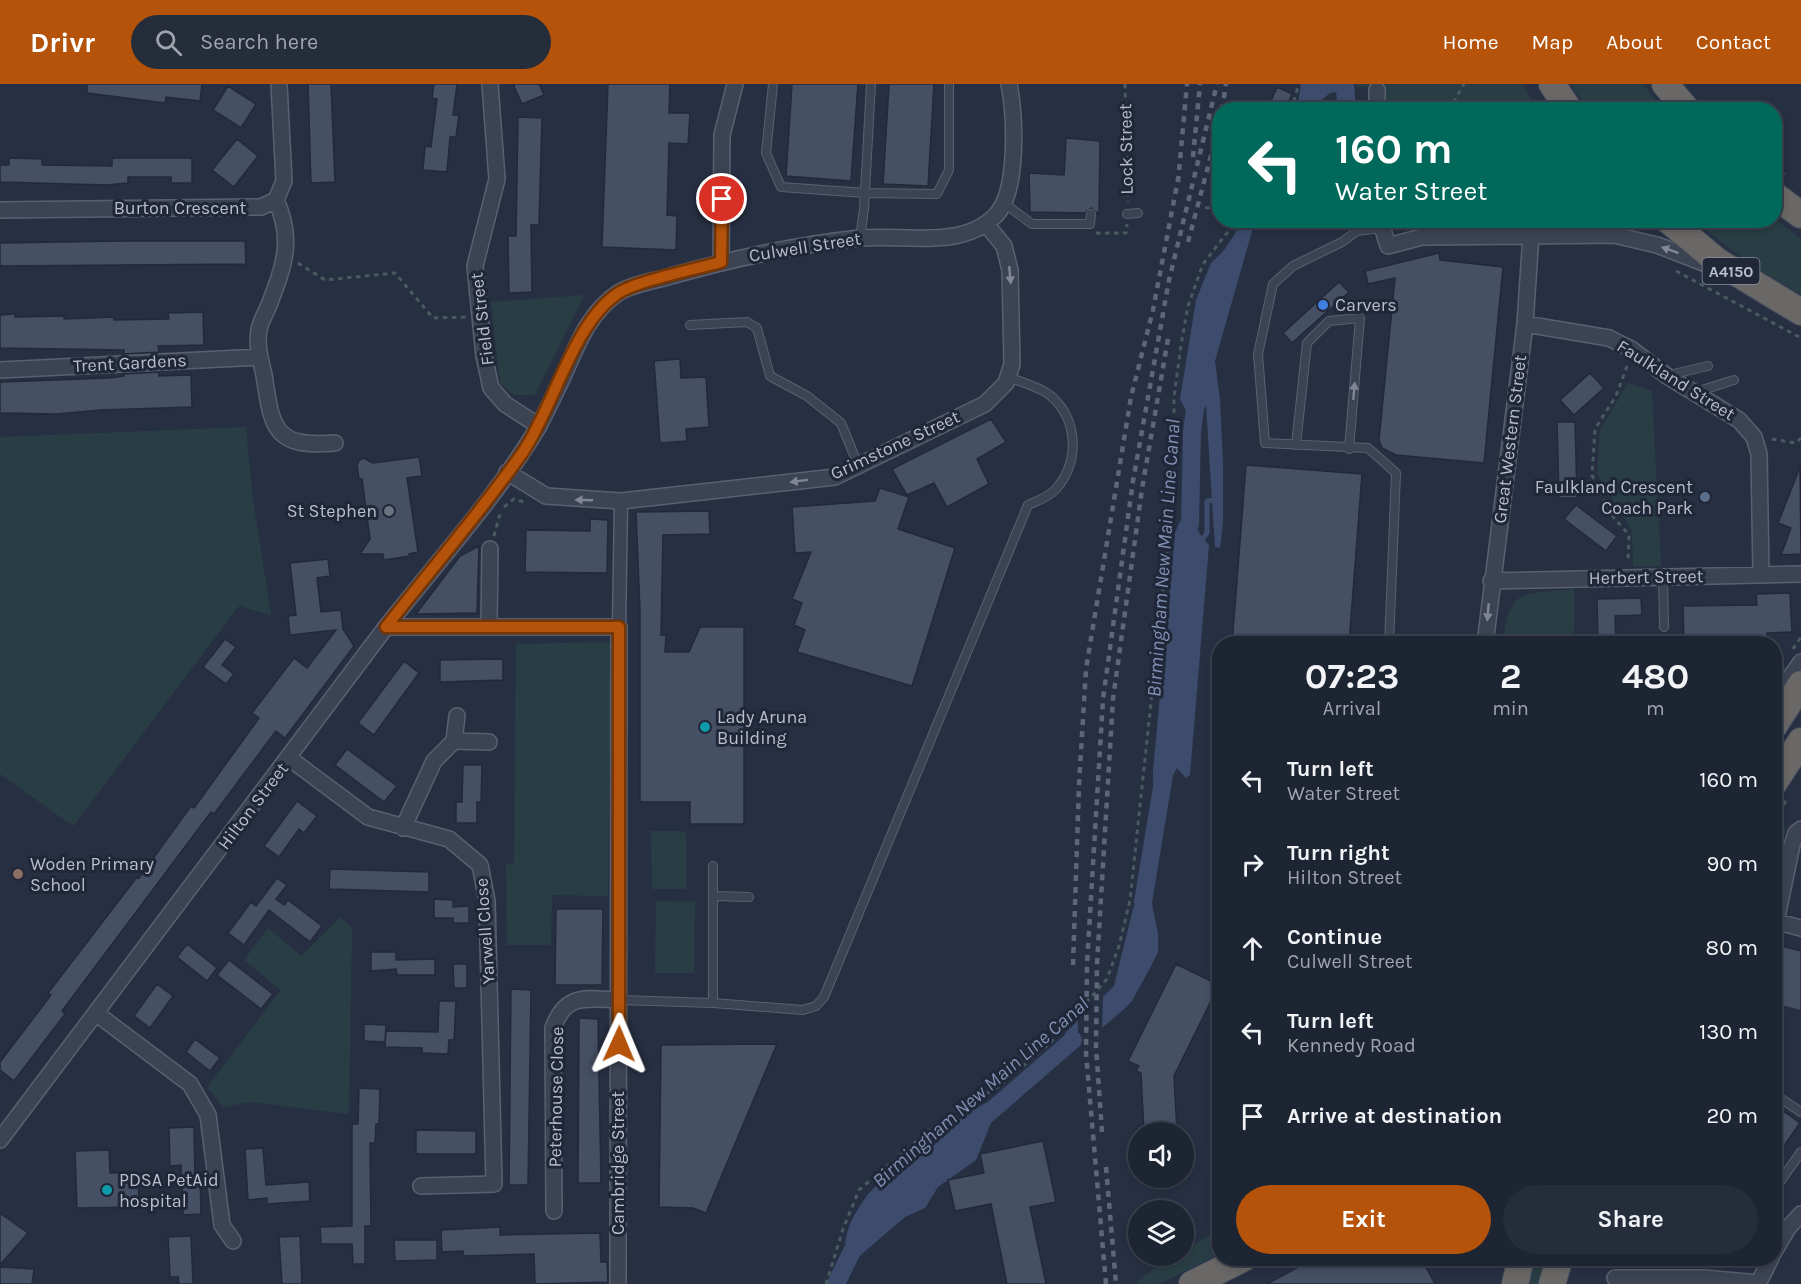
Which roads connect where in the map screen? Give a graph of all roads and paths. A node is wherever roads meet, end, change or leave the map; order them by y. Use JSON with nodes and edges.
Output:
{"nodes":[{"id":1,"x":279,"y":84,"type":"edge"},
{"id":2,"x":490,"y":84,"type":"edge"},
{"id":3,"x":735,"y":84,"type":"edge"},
{"id":4,"x":773,"y":84,"type":"edge"},
{"id":5,"x":871,"y":84,"type":"edge"},
{"id":6,"x":948,"y":84,"type":"edge"},
{"id":7,"x":1009,"y":84,"type":"edge"},
{"id":8,"x":1125,"y":84,"type":"edge"},
{"id":9,"x":1299,"y":84,"type":"edge"},
{"id":10,"x":1464,"y":84,"type":"edge"},
{"id":11,"x":1552,"y":84,"type":"edge"},
{"id":12,"x":1665,"y":84,"type":"edge"},
{"id":13,"x":1377,"y":90,"type":"dead end"},
{"id":14,"x":1293,"y":102,"type":"edge"},
{"id":15,"x":1377,"y":102,"type":"edge"},
{"id":16,"x":1454,"y":102,"type":"edge"},
{"id":17,"x":1564,"y":102,"type":"edge"},
{"id":18,"x":1680,"y":102,"type":"edge"},
{"id":19,"x":865,"y":194,"type":"junction"},
{"id":20,"x":276,"y":200,"type":"junction"},
{"id":21,"x":1782,"y":201,"type":"edge"},
{"id":22,"x":1005,"y":204,"type":"junction"},
{"id":23,"x":1212,"y":207,"type":"edge"},
{"id":24,"x":1205,"y":208,"type":"dead end"},
{"id":25,"x":0,"y":210,"type":"edge"},
{"id":26,"x":1138,"y":213,"type":"dead end"},
{"id":27,"x":1091,"y":214,"type":"dead end"},
{"id":28,"x":1127,"y":214,"type":"junction"},
{"id":29,"x":1801,"y":215,"type":"edge"},
{"id":30,"x":986,"y":224,"type":"junction"},
{"id":31,"x":1231,"y":228,"type":"edge"},
{"id":32,"x":1367,"y":228,"type":"edge"},
{"id":33,"x":1381,"y":228,"type":"edge"},
{"id":34,"x":1578,"y":228,"type":"edge"},
{"id":35,"x":1678,"y":228,"type":"edge"},
{"id":36,"x":1117,"y":233,"type":"dead end"},
{"id":37,"x":1531,"y":235,"type":"junction"},
{"id":38,"x":1569,"y":235,"type":"junction"},
{"id":39,"x":860,"y":238,"type":"junction"},
{"id":40,"x":286,"y":256,"type":"junction"},
{"id":41,"x":721,"y":262,"type":"junction"},
{"id":42,"x":1670,"y":267,"type":"dead end"},
{"id":43,"x":1744,"y":279,"type":"junction"},
{"id":44,"x":1801,"y":312,"type":"edge"},
{"id":45,"x":480,"y":316,"type":"junction"},
{"id":46,"x":1525,"y":324,"type":"junction"},
{"id":47,"x":690,"y":325,"type":"dead end"},
{"id":48,"x":1801,"y":338,"type":"edge"},
{"id":49,"x":1631,"y":349,"type":"junction"},
{"id":50,"x":259,"y":357,"type":"junction"},
{"id":51,"x":1708,"y":366,"type":"dead end"},
{"id":52,"x":0,"y":370,"type":"edge"},
{"id":53,"x":1667,"y":376,"type":"junction"},
{"id":54,"x":1008,"y":377,"type":"junction"},
{"id":55,"x":1734,"y":380,"type":"dead end"},
{"id":56,"x":1695,"y":392,"type":"junction"},
{"id":57,"x":538,"y":426,"type":"junction"},
{"id":58,"x":1754,"y":437,"type":"junction"},
{"id":59,"x":1801,"y":438,"type":"edge"},
{"id":60,"x":335,"y":442,"type":"dead end"},
{"id":61,"x":1296,"y":445,"type":"junction"},
{"id":62,"x":1349,"y":449,"type":"junction"},
{"id":63,"x":858,"y":465,"type":"junction"},
{"id":64,"x":507,"y":472,"type":"junction"},
{"id":65,"x":621,"y":501,"type":"junction"},
{"id":66,"x":525,"y":502,"type":"dead end"},
{"id":67,"x":502,"y":508,"type":"junction"},
{"id":68,"x":492,"y":514,"type":"dead end"},
{"id":69,"x":490,"y":549,"type":"joint"},
{"id":70,"x":1801,"y":574,"type":"edge"},
{"id":71,"x":1761,"y":575,"type":"junction"},
{"id":72,"x":1628,"y":576,"type":"junction"},
{"id":73,"x":1663,"y":576,"type":"junction"},
{"id":74,"x":1491,"y":581,"type":"junction"},
{"id":75,"x":489,"y":626,"type":"junction"},
{"id":76,"x":386,"y":627,"type":"junction"},
{"id":77,"x":619,"y":627,"type":"junction"},
{"id":78,"x":1664,"y":627,"type":"dead end"},
{"id":79,"x":1389,"y":636,"type":"edge"},
{"id":80,"x":1486,"y":636,"type":"edge"},
{"id":81,"x":1801,"y":662,"type":"edge"},
{"id":82,"x":1801,"y":684,"type":"edge"},
{"id":83,"x":1782,"y":689,"type":"edge"},
{"id":84,"x":1782,"y":714,"type":"edge"},
{"id":85,"x":457,"y":716,"type":"dead end"},
{"id":86,"x":454,"y":741,"type":"junction"},
{"id":87,"x":1801,"y":741,"type":"edge"},
{"id":88,"x":489,"y":742,"type":"dead end"},
{"id":89,"x":289,"y":758,"type":"junction"},
{"id":90,"x":1782,"y":771,"type":"edge"},
{"id":91,"x":403,"y":828,"type":"junction"},
{"id":92,"x":1801,"y":829,"type":"edge"},
{"id":93,"x":713,"y":866,"type":"dead end"},
{"id":94,"x":1782,"y":890,"type":"edge"},
{"id":95,"x":713,"y":896,"type":"junction"},
{"id":96,"x":749,"y":897,"type":"dead end"},
{"id":97,"x":1782,"y":923,"type":"edge"},
{"id":98,"x":1801,"y":928,"type":"edge"},
{"id":99,"x":620,"y":1000,"type":"junction"},
{"id":100,"x":713,"y":1003,"type":"junction"},
{"id":101,"x":97,"y":1014,"type":"junction"},
{"id":102,"x":1782,"y":1099,"type":"edge"},
{"id":103,"x":1801,"y":1112,"type":"edge"},
{"id":104,"x":0,"y":1140,"type":"edge"},
{"id":105,"x":1800,"y":1156,"type":"edge"},
{"id":106,"x":1782,"y":1180,"type":"edge"},
{"id":107,"x":421,"y":1186,"type":"dead end"},
{"id":108,"x":554,"y":1211,"type":"dead end"},
{"id":109,"x":1801,"y":1214,"type":"edge"},
{"id":110,"x":1782,"y":1238,"type":"edge"},
{"id":111,"x":233,"y":1242,"type":"dead end"},
{"id":112,"x":1228,"y":1266,"type":"edge"},
{"id":113,"x":1519,"y":1266,"type":"edge"},
{"id":114,"x":1558,"y":1266,"type":"edge"},
{"id":115,"x":1767,"y":1266,"type":"edge"},
{"id":116,"x":1615,"y":1281,"type":"edge"},
{"id":117,"x":1758,"y":1283,"type":"edge"},
{"id":118,"x":618,"y":1284,"type":"edge"},
{"id":119,"x":826,"y":1284,"type":"edge"},
{"id":120,"x":1192,"y":1284,"type":"edge"},
{"id":121,"x":1515,"y":1284,"type":"edge"},
{"id":122,"x":1552,"y":1284,"type":"edge"}],
"edges":[{"from":1,"to":20,"type":"street"},
{"from":2,"to":45,"type":"street","name":"Field Street"},
{"from":3,"to":41,"type":"street"},
{"from":4,"to":19,"type":"lane"},
{"from":5,"to":19,"type":"lane"},
{"from":6,"to":19,"type":"lane"},
{"from":7,"to":22,"type":"street"},
{"from":8,"to":28,"type":"path","name":"Lock Street"},
{"from":9,"to":14,"type":"path"},
{"from":10,"to":16,"type":"path"},
{"from":11,"to":17,"type":"highway"},
{"from":12,"to":18,"type":"highway"},
{"from":13,"to":15,"type":"street"},
{"from":19,"to":39,"type":"lane"},
{"from":20,"to":25,"type":"street","name":"Burton Crescent"},
{"from":20,"to":40,"type":"street"},
{"from":21,"to":29,"type":"highway"},
{"from":22,"to":27,"type":"lane"},
{"from":22,"to":30,"type":"street","name":"Culwell Street"},
{"from":23,"to":24,"type":"path"},
{"from":26,"to":28,"type":"lane","name":"Lock Street"},
{"from":28,"to":36,"type":"path","name":"Lock Street"},
{"from":30,"to":39,"type":"street","name":"Culwell Street"},
{"from":30,"to":54,"type":"street","one_way":true},
{"from":31,"to":119,"type":"path"},
{"from":32,"to":61,"type":"lane"},
{"from":33,"to":37,"type":"street"},
{"from":34,"to":38,"type":"street"},
{"from":35,"to":43,"type":"highway","number":"A4150"},
{"from":37,"to":38,"type":"street"},
{"from":37,"to":46,"type":"street","name":"Great Western Street"},
{"from":43,"to":38,"type":"street","one_way":true},
{"from":39,"to":41,"type":"street","name":"Culwell Street"},
{"from":40,"to":45,"type":"path"},
{"from":40,"to":50,"type":"street"},
{"from":41,"to":57,"type":"street","name":"Culwell Street"},
{"from":42,"to":48,"type":"path"},
{"from":43,"to":44,"type":"highway","number":"A4150"},
{"from":45,"to":57,"type":"street","name":"Field Street"},
{"from":46,"to":49,"type":"street","name":"Faulkland Street"},
{"from":46,"to":74,"type":"street","name":"Great Western Street"},
{"from":47,"to":63,"type":"lane"},
{"from":49,"to":53,"type":"street","name":"Faulkland Street"},
{"from":49,"to":72,"type":"path"},
{"from":50,"to":52,"type":"street","name":"Trent Gardens"},
{"from":50,"to":60,"type":"street"},
{"from":51,"to":53,"type":"lane"},
{"from":53,"to":56,"type":"street","name":"Faulkland Street"},
{"from":54,"to":63,"type":"street","name":"Grimstone Street"},
{"from":54,"to":100,"type":"lane"},
{"from":55,"to":56,"type":"lane"},
{"from":56,"to":58,"type":"street","name":"Faulkland Street"},
{"from":57,"to":64,"type":"street","name":"Culwell Street"},
{"from":58,"to":59,"type":"path"},
{"from":58,"to":71,"type":"street"},
{"from":61,"to":62,"type":"lane"},
{"from":62,"to":61,"type":"lane","one_way":true},
{"from":62,"to":79,"type":"lane"},
{"from":63,"to":65,"type":"street","name":"Grimstone Street","one_way":true},
{"from":65,"to":64,"type":"street","name":"Grimstone Street","one_way":true},
{"from":64,"to":76,"type":"street","name":"Hilton Street"},
{"from":65,"to":77,"type":"street","name":"Cambridge Street"},
{"from":66,"to":67,"type":"path"},
{"from":67,"to":68,"type":"path"},
{"from":67,"to":69,"type":"path"},
{"from":69,"to":75,"type":"street"},
{"from":70,"to":71,"type":"street","name":"Herbert Street"},
{"from":71,"to":73,"type":"street","name":"Herbert Street"},
{"from":72,"to":73,"type":"street","name":"Herbert Street"},
{"from":72,"to":74,"type":"street","name":"Herbert Street"},
{"from":73,"to":78,"type":"lane"},
{"from":74,"to":80,"type":"street","name":"Great Western Street","one_way":true},
{"from":75,"to":76,"type":"street"},
{"from":75,"to":77,"type":"street"},
{"from":76,"to":89,"type":"street","name":"Hilton Street"},
{"from":77,"to":99,"type":"street","name":"Cambridge Street"},
{"from":81,"to":83,"type":"street"},
{"from":82,"to":84,"type":"highway"},
{"from":85,"to":86,"type":"street"},
{"from":86,"to":88,"type":"street"},
{"from":86,"to":91,"type":"street"},
{"from":87,"to":90,"type":"highway"},
{"from":89,"to":91,"type":"street","name":"Yarwell Close"},
{"from":89,"to":101,"type":"street","name":"Hilton Street"},
{"from":91,"to":107,"type":"street","name":"Yarwell Close"},
{"from":92,"to":94,"type":"street"},
{"from":93,"to":95,"type":"lane"},
{"from":95,"to":96,"type":"lane"},
{"from":95,"to":100,"type":"lane"},
{"from":97,"to":98,"type":"street"},
{"from":99,"to":100,"type":"lane"},
{"from":99,"to":108,"type":"street","name":"Peterhouse Close"},
{"from":99,"to":118,"type":"street","name":"Cambridge Street"},
{"from":101,"to":104,"type":"street","name":"Hilton Street"},
{"from":101,"to":111,"type":"street"},
{"from":102,"to":103,"type":"lane"},
{"from":105,"to":106,"type":"lane"},
{"from":109,"to":110,"type":"street"},
{"from":112,"to":120,"type":"highway"},
{"from":113,"to":121,"type":"highway"},
{"from":114,"to":122,"type":"highway"},
{"from":115,"to":117,"type":"street"},
{"from":116,"to":117,"type":"street"}]}
